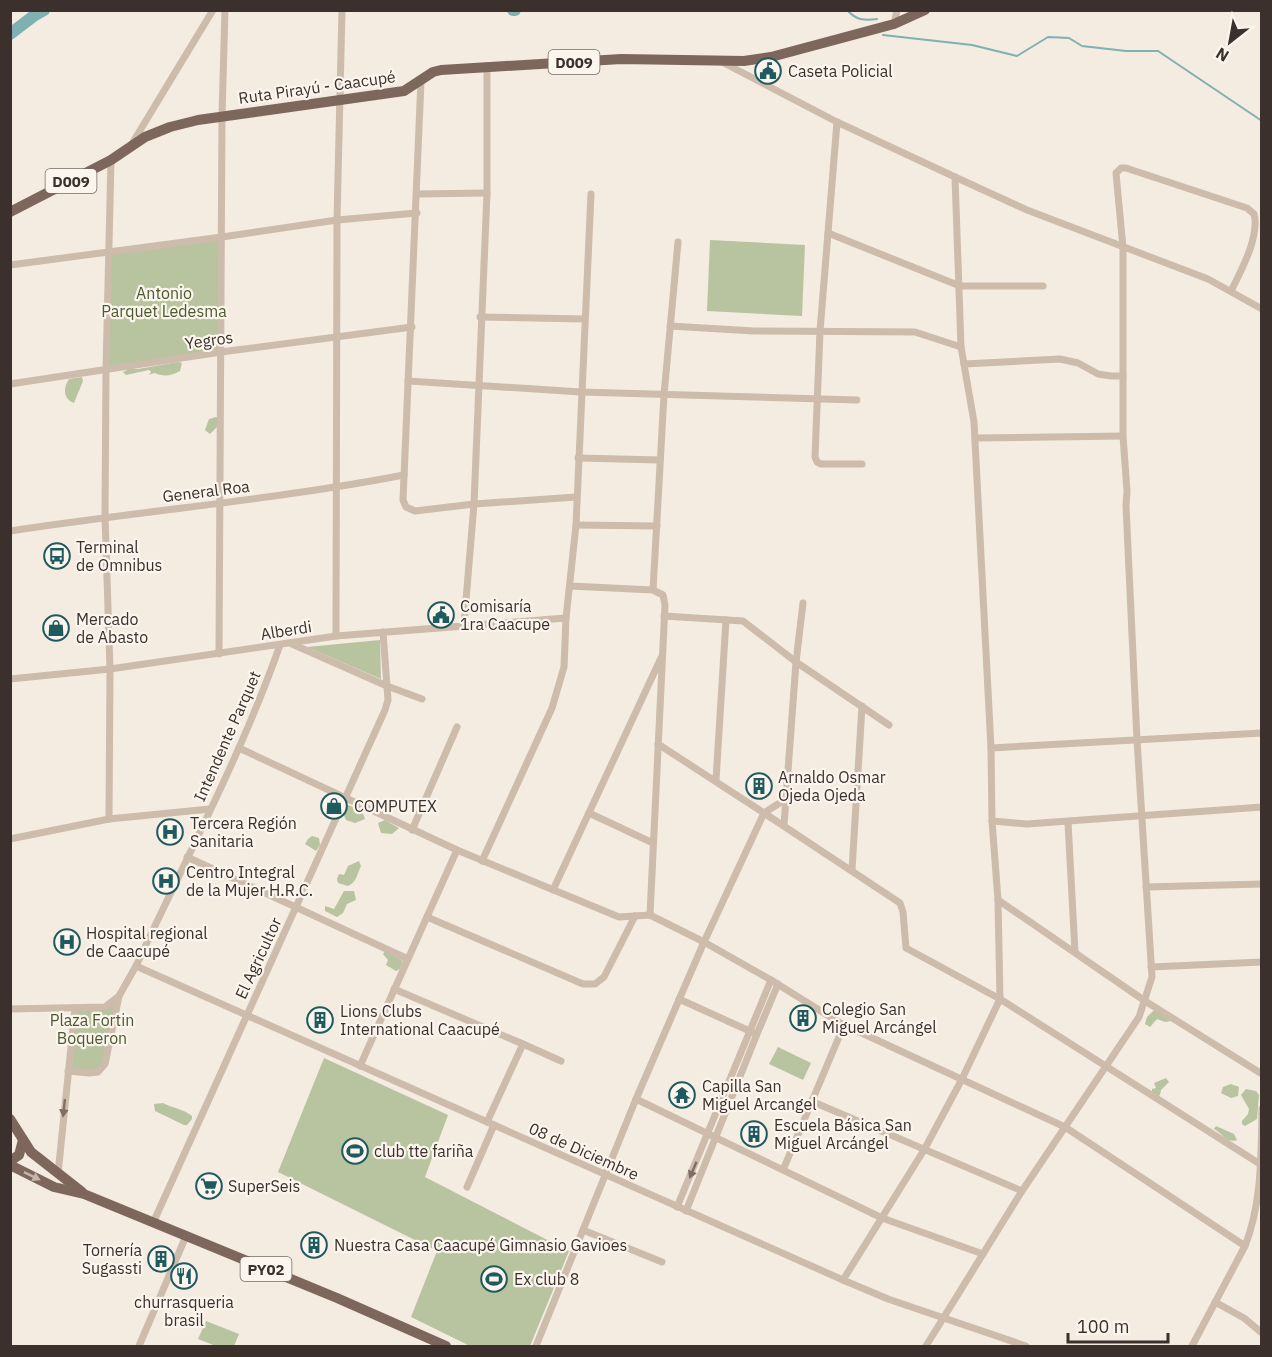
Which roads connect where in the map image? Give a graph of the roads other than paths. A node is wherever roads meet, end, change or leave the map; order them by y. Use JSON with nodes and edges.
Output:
{"nodes":[{"id":1,"x":213,"y":10,"type":"edge"},
{"id":2,"x":225,"y":10,"type":"edge"},
{"id":3,"x":342,"y":10,"type":"edge"},
{"id":4,"x":897,"y":10,"type":"edge"},
{"id":5,"x":925,"y":10,"type":"edge"},
{"id":6,"x":894,"y":24,"type":"junction"},
{"id":7,"x":722,"y":62,"type":"junction"},
{"id":8,"x":487,"y":66,"type":"junction"},
{"id":9,"x":421,"y":81,"type":"junction"},
{"id":10,"x":339,"y":99,"type":"junction"},
{"id":11,"x":222,"y":115,"type":"junction"},
{"id":12,"x":837,"y":122,"type":"junction"},
{"id":13,"x":130,"y":147,"type":"junction"},
{"id":14,"x":111,"y":160,"type":"junction"},
{"id":15,"x":956,"y":177,"type":"junction"},
{"id":16,"x":487,"y":193,"type":"junction"},
{"id":17,"x":418,"y":194,"type":"junction"},
{"id":18,"x":591,"y":194,"type":"dead end"},
{"id":19,"x":10,"y":212,"type":"edge"},
{"id":20,"x":417,"y":213,"type":"junction"},
{"id":21,"x":337,"y":220,"type":"junction"},
{"id":22,"x":828,"y":233,"type":"junction"},
{"id":23,"x":222,"y":237,"type":"junction"},
{"id":24,"x":678,"y":242,"type":"dead end"},
{"id":25,"x":1123,"y":248,"type":"junction"},
{"id":26,"x":108,"y":252,"type":"junction"},
{"id":27,"x":10,"y":265,"type":"edge"},
{"id":28,"x":960,"y":286,"type":"junction"},
{"id":29,"x":1043,"y":286,"type":"dead end"},
{"id":30,"x":1231,"y":291,"type":"junction"},
{"id":31,"x":1262,"y":309,"type":"edge"},
{"id":32,"x":480,"y":317,"type":"junction"},
{"id":33,"x":584,"y":319,"type":"junction"},
{"id":34,"x":670,"y":326,"type":"junction"},
{"id":35,"x":412,"y":327,"type":"junction"},
{"id":36,"x":820,"y":331,"type":"junction"},
{"id":37,"x":336,"y":337,"type":"junction"},
{"id":38,"x":961,"y":347,"type":"junction"},
{"id":39,"x":221,"y":352,"type":"junction"},
{"id":40,"x":964,"y":364,"type":"junction"},
{"id":41,"x":106,"y":370,"type":"junction"},
{"id":42,"x":1123,"y":376,"type":"junction"},
{"id":43,"x":408,"y":381,"type":"junction"},
{"id":44,"x":10,"y":384,"type":"edge"},
{"id":45,"x":478,"y":384,"type":"junction"},
{"id":46,"x":581,"y":392,"type":"junction"},
{"id":47,"x":664,"y":395,"type":"junction"},
{"id":48,"x":817,"y":399,"type":"junction"},
{"id":49,"x":857,"y":400,"type":"dead end"},
{"id":50,"x":1123,"y":436,"type":"junction"},
{"id":51,"x":975,"y":438,"type":"junction"},
{"id":52,"x":578,"y":458,"type":"junction"},
{"id":53,"x":660,"y":460,"type":"junction"},
{"id":54,"x":862,"y":464,"type":"dead end"},
{"id":55,"x":404,"y":475,"type":"junction"},
{"id":56,"x":336,"y":488,"type":"junction"},
{"id":57,"x":576,"y":497,"type":"junction"},
{"id":58,"x":221,"y":502,"type":"junction"},
{"id":59,"x":474,"y":504,"type":"junction"},
{"id":60,"x":105,"y":517,"type":"junction"},
{"id":61,"x":576,"y":525,"type":"junction"},
{"id":62,"x":657,"y":526,"type":"junction"},
{"id":63,"x":10,"y":531,"type":"edge"},
{"id":64,"x":570,"y":586,"type":"junction"},
{"id":65,"x":653,"y":590,"type":"junction"},
{"id":66,"x":803,"y":603,"type":"dead end"},
{"id":67,"x":664,"y":616,"type":"junction"},
{"id":68,"x":566,"y":618,"type":"junction"},
{"id":69,"x":726,"y":620,"type":"junction"},
{"id":70,"x":464,"y":624,"type":"junction"},
{"id":71,"x":383,"y":632,"type":"junction"},
{"id":72,"x":336,"y":636,"type":"junction"},
{"id":73,"x":291,"y":643,"type":"junction"},
{"id":74,"x":280,"y":645,"type":"junction"},
{"id":75,"x":219,"y":654,"type":"junction"},
{"id":76,"x":662,"y":654,"type":"junction"},
{"id":77,"x":796,"y":662,"type":"junction"},
{"id":78,"x":110,"y":669,"type":"junction"},
{"id":79,"x":10,"y":679,"type":"edge"},
{"id":80,"x":387,"y":686,"type":"junction"},
{"id":81,"x":422,"y":699,"type":"dead end"},
{"id":82,"x":861,"y":706,"type":"junction"},
{"id":83,"x":889,"y":725,"type":"dead end"},
{"id":84,"x":457,"y":727,"type":"dead end"},
{"id":85,"x":1262,"y":733,"type":"edge"},
{"id":86,"x":1137,"y":740,"type":"junction"},
{"id":87,"x":658,"y":744,"type":"junction"},
{"id":88,"x":239,"y":748,"type":"junction"},
{"id":89,"x":991,"y":748,"type":"junction"},
{"id":90,"x":716,"y":780,"type":"junction"},
{"id":91,"x":345,"y":798,"type":"junction"},
{"id":92,"x":786,"y":799,"type":"junction"},
{"id":93,"x":1262,"y":807,"type":"edge"},
{"id":94,"x":210,"y":808,"type":"junction"},
{"id":95,"x":589,"y":813,"type":"junction"},
{"id":96,"x":764,"y":813,"type":"junction"},
{"id":97,"x":1142,"y":817,"type":"junction"},
{"id":98,"x":109,"y":819,"type":"junction"},
{"id":99,"x":992,"y":821,"type":"junction"},
{"id":100,"x":1068,"y":822,"type":"junction"},
{"id":101,"x":784,"y":825,"type":"junction"},
{"id":102,"x":412,"y":830,"type":"junction"},
{"id":103,"x":10,"y":839,"type":"edge"},
{"id":104,"x":653,"y":843,"type":"junction"},
{"id":105,"x":457,"y":850,"type":"junction"},
{"id":106,"x":187,"y":857,"type":"junction"},
{"id":107,"x":482,"y":861,"type":"junction"},
{"id":108,"x":852,"y":870,"type":"junction"},
{"id":109,"x":1262,"y":884,"type":"edge"},
{"id":110,"x":1146,"y":886,"type":"junction"},
{"id":111,"x":553,"y":890,"type":"junction"},
{"id":112,"x":998,"y":900,"type":"junction"},
{"id":113,"x":296,"y":906,"type":"junction"},
{"id":114,"x":650,"y":915,"type":"junction"},
{"id":115,"x":635,"y":916,"type":"junction"},
{"id":116,"x":427,"y":917,"type":"junction"},
{"id":117,"x":704,"y":942,"type":"junction"},
{"id":118,"x":1075,"y":952,"type":"junction"},
{"id":119,"x":408,"y":959,"type":"junction"},
{"id":120,"x":1262,"y":962,"type":"edge"},
{"id":121,"x":136,"y":966,"type":"junction"},
{"id":122,"x":1151,"y":967,"type":"junction"},
{"id":123,"x":775,"y":982,"type":"junction"},
{"id":124,"x":394,"y":989,"type":"junction"},
{"id":125,"x":119,"y":996,"type":"junction"},
{"id":126,"x":679,"y":999,"type":"junction"},
{"id":127,"x":1000,"y":999,"type":"junction"},
{"id":128,"x":1145,"y":1001,"type":"junction"},
{"id":129,"x":75,"y":1008,"type":"junction"},
{"id":130,"x":10,"y":1009,"type":"edge"},
{"id":131,"x":246,"y":1014,"type":"junction"},
{"id":132,"x":844,"y":1025,"type":"junction"},
{"id":133,"x":754,"y":1032,"type":"junction"},
{"id":134,"x":523,"y":1044,"type":"junction"},
{"id":135,"x":561,"y":1061,"type":"dead end"},
{"id":136,"x":360,"y":1066,"type":"junction"},
{"id":137,"x":1105,"y":1067,"type":"junction"},
{"id":138,"x":68,"y":1071,"type":"junction"},
{"id":139,"x":1262,"y":1074,"type":"edge"},
{"id":140,"x":962,"y":1079,"type":"junction"},
{"id":141,"x":636,"y":1099,"type":"junction"},
{"id":142,"x":811,"y":1101,"type":"junction"},
{"id":143,"x":1262,"y":1109,"type":"edge"},
{"id":144,"x":10,"y":1119,"type":"edge"},
{"id":145,"x":490,"y":1123,"type":"junction"},
{"id":146,"x":1065,"y":1127,"type":"junction"},
{"id":147,"x":712,"y":1136,"type":"junction"},
{"id":148,"x":22,"y":1140,"type":"junction"},
{"id":149,"x":10,"y":1146,"type":"edge"},
{"id":150,"x":924,"y":1150,"type":"junction"},
{"id":151,"x":13,"y":1161,"type":"edge"},
{"id":152,"x":1260,"y":1164,"type":"edge"},
{"id":153,"x":783,"y":1170,"type":"junction"},
{"id":154,"x":58,"y":1174,"type":"junction"},
{"id":155,"x":605,"y":1175,"type":"junction"},
{"id":156,"x":467,"y":1187,"type":"dead end"},
{"id":157,"x":1022,"y":1191,"type":"junction"},
{"id":158,"x":84,"y":1194,"type":"junction"},
{"id":159,"x":677,"y":1207,"type":"junction"},
{"id":160,"x":686,"y":1211,"type":"junction"},
{"id":161,"x":882,"y":1218,"type":"junction"},
{"id":162,"x":153,"y":1223,"type":"junction"},
{"id":163,"x":583,"y":1230,"type":"junction"},
{"id":164,"x":186,"y":1236,"type":"junction"},
{"id":165,"x":1245,"y":1245,"type":"junction"},
{"id":166,"x":982,"y":1254,"type":"junction"},
{"id":167,"x":662,"y":1262,"type":"dead end"},
{"id":168,"x":843,"y":1280,"type":"junction"},
{"id":169,"x":1215,"y":1302,"type":"junction"},
{"id":170,"x":944,"y":1317,"type":"junction"},
{"id":171,"x":1262,"y":1332,"type":"edge"},
{"id":172,"x":139,"y":1347,"type":"edge"},
{"id":173,"x":446,"y":1347,"type":"edge"},
{"id":174,"x":536,"y":1347,"type":"edge"},
{"id":175,"x":926,"y":1347,"type":"edge"},
{"id":176,"x":1026,"y":1347,"type":"edge"},
{"id":177,"x":1192,"y":1347,"type":"edge"}],
"edges":[{"from":1,"to":13,"type":"street"},
{"from":2,"to":11,"type":"street"},
{"from":3,"to":10,"type":"street"},
{"from":4,"to":6,"type":"street"},
{"from":5,"to":6,"type":"main road","name":"Ruta Pirayú - Caacupé","number":"D009"},
{"from":6,"to":7,"type":"main road","name":"Ruta Pirayú - Caacupé","number":"D009"},
{"from":7,"to":8,"type":"main road","name":"Ruta Pirayú - Caacupé","number":"D009"},
{"from":7,"to":12,"type":"street"},
{"from":8,"to":9,"type":"main road","name":"Ruta Pirayú - Caacupé","number":"D009"},
{"from":8,"to":16,"type":"street"},
{"from":9,"to":10,"type":"main road","name":"Ruta Pirayú - Caacupé","number":"D009"},
{"from":9,"to":17,"type":"street"},
{"from":10,"to":11,"type":"main road","name":"Ruta Pirayú - Caacupé","number":"D009"},
{"from":10,"to":21,"type":"street"},
{"from":11,"to":13,"type":"main road","name":"Ruta Pirayú - Caacupé","number":"D009"},
{"from":11,"to":23,"type":"street"},
{"from":12,"to":15,"type":"street"},
{"from":12,"to":22,"type":"street"},
{"from":13,"to":14,"type":"main road","name":"Ruta Pirayú - Caacupé","number":"D009"},
{"from":14,"to":19,"type":"main road","name":"Ruta Pirayú - Caacupé","number":"D009"},
{"from":14,"to":26,"type":"street"},
{"from":15,"to":25,"type":"street"},
{"from":15,"to":28,"type":"street"},
{"from":16,"to":17,"type":"street"},
{"from":16,"to":32,"type":"street"},
{"from":17,"to":20,"type":"street"},
{"from":18,"to":33,"type":"street"},
{"from":20,"to":21,"type":"street"},
{"from":20,"to":35,"type":"street"},
{"from":21,"to":23,"type":"street"},
{"from":21,"to":37,"type":"street"},
{"from":22,"to":28,"type":"street"},
{"from":22,"to":36,"type":"street"},
{"from":23,"to":26,"type":"street"},
{"from":23,"to":39,"type":"street"},
{"from":24,"to":34,"type":"street"},
{"from":25,"to":30,"type":"street"},
{"from":25,"to":30,"type":"street"},
{"from":25,"to":42,"type":"street"},
{"from":26,"to":27,"type":"street"},
{"from":26,"to":41,"type":"street"},
{"from":28,"to":29,"type":"street"},
{"from":28,"to":38,"type":"street"},
{"from":30,"to":31,"type":"street"},
{"from":32,"to":33,"type":"street"},
{"from":32,"to":45,"type":"street"},
{"from":33,"to":46,"type":"street"},
{"from":34,"to":36,"type":"street"},
{"from":34,"to":47,"type":"street"},
{"from":35,"to":37,"type":"street","name":"Yegros"},
{"from":35,"to":43,"type":"street"},
{"from":36,"to":38,"type":"street"},
{"from":36,"to":48,"type":"street"},
{"from":37,"to":39,"type":"street","name":"Yegros"},
{"from":37,"to":56,"type":"street"},
{"from":38,"to":40,"type":"street"},
{"from":39,"to":41,"type":"street","name":"Yegros"},
{"from":39,"to":58,"type":"street"},
{"from":40,"to":42,"type":"street"},
{"from":40,"to":51,"type":"street"},
{"from":41,"to":44,"type":"street","name":"Yegros"},
{"from":41,"to":60,"type":"street"},
{"from":42,"to":50,"type":"street"},
{"from":43,"to":45,"type":"street"},
{"from":43,"to":55,"type":"street"},
{"from":45,"to":46,"type":"street"},
{"from":45,"to":59,"type":"street"},
{"from":46,"to":47,"type":"street"},
{"from":46,"to":52,"type":"street"},
{"from":47,"to":48,"type":"street"},
{"from":47,"to":53,"type":"street"},
{"from":48,"to":49,"type":"street"},
{"from":48,"to":54,"type":"street"},
{"from":50,"to":51,"type":"street"},
{"from":50,"to":86,"type":"street"},
{"from":51,"to":89,"type":"street"},
{"from":52,"to":53,"type":"street"},
{"from":52,"to":57,"type":"street"},
{"from":53,"to":62,"type":"street"},
{"from":55,"to":56,"type":"street","name":"General Roa"},
{"from":55,"to":59,"type":"street"},
{"from":56,"to":58,"type":"street","name":"General Roa"},
{"from":56,"to":72,"type":"street"},
{"from":57,"to":59,"type":"street"},
{"from":57,"to":61,"type":"street"},
{"from":58,"to":60,"type":"street","name":"General Roa"},
{"from":58,"to":75,"type":"street"},
{"from":59,"to":70,"type":"street"},
{"from":60,"to":63,"type":"street","name":"General Roa"},
{"from":60,"to":78,"type":"street"},
{"from":61,"to":62,"type":"street"},
{"from":61,"to":64,"type":"street"},
{"from":62,"to":65,"type":"street"},
{"from":64,"to":65,"type":"street"},
{"from":64,"to":68,"type":"street"},
{"from":65,"to":67,"type":"street"},
{"from":66,"to":77,"type":"street"},
{"from":67,"to":69,"type":"street"},
{"from":67,"to":76,"type":"street"},
{"from":68,"to":70,"type":"street","name":"Alberdi"},
{"from":68,"to":107,"type":"street"},
{"from":69,"to":77,"type":"street"},
{"from":69,"to":90,"type":"street"},
{"from":70,"to":71,"type":"street","name":"Alberdi"},
{"from":71,"to":72,"type":"street","name":"Alberdi"},
{"from":71,"to":80,"type":"street","name":"El Agricultor"},
{"from":72,"to":73,"type":"street","name":"Alberdi"},
{"from":73,"to":74,"type":"street","name":"Alberdi"},
{"from":73,"to":80,"type":"street"},
{"from":74,"to":75,"type":"street","name":"Alberdi"},
{"from":74,"to":88,"type":"street","name":"Intendente Parquet"},
{"from":75,"to":78,"type":"street","name":"Alberdi"},
{"from":76,"to":87,"type":"street"},
{"from":76,"to":95,"type":"street"},
{"from":77,"to":82,"type":"street"},
{"from":77,"to":92,"type":"street"},
{"from":78,"to":79,"type":"street","name":"Alberdi"},
{"from":78,"to":98,"type":"street"},
{"from":80,"to":81,"type":"street"},
{"from":80,"to":91,"type":"street","name":"El Agricultor"},
{"from":82,"to":83,"type":"street"},
{"from":82,"to":108,"type":"street"},
{"from":84,"to":102,"type":"street"},
{"from":85,"to":86,"type":"street"},
{"from":86,"to":89,"type":"street"},
{"from":86,"to":97,"type":"street"},
{"from":87,"to":90,"type":"street"},
{"from":87,"to":104,"type":"street"},
{"from":88,"to":91,"type":"street"},
{"from":88,"to":94,"type":"street","name":"Intendente Parquet"},
{"from":89,"to":99,"type":"street"},
{"from":90,"to":96,"type":"street"},
{"from":91,"to":102,"type":"street"},
{"from":91,"to":113,"type":"street","name":"El Agricultor"},
{"from":92,"to":96,"type":"street"},
{"from":92,"to":101,"type":"street"},
{"from":93,"to":97,"type":"street"},
{"from":94,"to":98,"type":"street"},
{"from":94,"to":106,"type":"street","name":"Intendente Parquet"},
{"from":95,"to":104,"type":"street"},
{"from":95,"to":111,"type":"street"},
{"from":96,"to":101,"type":"street"},
{"from":96,"to":117,"type":"street"},
{"from":97,"to":100,"type":"street"},
{"from":97,"to":110,"type":"street"},
{"from":98,"to":103,"type":"street"},
{"from":99,"to":100,"type":"street"},
{"from":99,"to":112,"type":"street"},
{"from":100,"to":118,"type":"street"},
{"from":101,"to":108,"type":"street"},
{"from":102,"to":105,"type":"street"},
{"from":104,"to":114,"type":"street"},
{"from":105,"to":107,"type":"street"},
{"from":105,"to":116,"type":"street"},
{"from":106,"to":113,"type":"street"},
{"from":106,"to":121,"type":"street","name":"Intendente Parquet"},
{"from":107,"to":111,"type":"street"},
{"from":108,"to":127,"type":"street"},
{"from":109,"to":110,"type":"street"},
{"from":110,"to":122,"type":"street"},
{"from":111,"to":115,"type":"street"},
{"from":112,"to":118,"type":"street"},
{"from":112,"to":127,"type":"street"},
{"from":113,"to":119,"type":"street"},
{"from":113,"to":131,"type":"street","name":"El Agricultor"},
{"from":114,"to":115,"type":"street"},
{"from":114,"to":117,"type":"street"},
{"from":115,"to":116,"type":"street"},
{"from":116,"to":119,"type":"street"},
{"from":117,"to":123,"type":"street"},
{"from":117,"to":126,"type":"street"},
{"from":118,"to":128,"type":"street"},
{"from":119,"to":124,"type":"street"},
{"from":120,"to":122,"type":"street"},
{"from":121,"to":125,"type":"street","name":"Intendente Parquet"},
{"from":121,"to":131,"type":"street","name":"08 de Diciembre"},
{"from":122,"to":128,"type":"street"},
{"from":123,"to":132,"type":"street"},
{"from":123,"to":133,"type":"street"},
{"from":124,"to":134,"type":"street"},
{"from":124,"to":136,"type":"street"},
{"from":125,"to":129,"type":"street"},
{"from":125,"to":138,"type":"street","name":"Intendente Parquet"},
{"from":126,"to":133,"type":"street"},
{"from":126,"to":141,"type":"street"},
{"from":127,"to":137,"type":"street"},
{"from":127,"to":140,"type":"street"},
{"from":128,"to":137,"type":"street"},
{"from":128,"to":139,"type":"street"},
{"from":129,"to":130,"type":"street"},
{"from":129,"to":138,"type":"street"},
{"from":131,"to":136,"type":"street","name":"08 de Diciembre"},
{"from":131,"to":162,"type":"street","name":"El Agricultor"},
{"from":132,"to":140,"type":"street"},
{"from":132,"to":142,"type":"street"},
{"from":133,"to":147,"type":"street"},
{"from":134,"to":135,"type":"street"},
{"from":134,"to":145,"type":"street"},
{"from":136,"to":145,"type":"street","name":"08 de Diciembre"},
{"from":137,"to":146,"type":"street"},
{"from":137,"to":152,"type":"street"},
{"from":138,"to":154,"type":"street","one_way":true},
{"from":140,"to":146,"type":"street"},
{"from":140,"to":150,"type":"street"},
{"from":141,"to":147,"type":"street"},
{"from":141,"to":155,"type":"street"},
{"from":142,"to":150,"type":"street"},
{"from":142,"to":153,"type":"street"},
{"from":143,"to":152,"type":"street"},
{"from":144,"to":148,"type":"main road","number":"PY02"},
{"from":145,"to":155,"type":"street","name":"08 de Diciembre"},
{"from":145,"to":156,"type":"street"},
{"from":146,"to":157,"type":"street"},
{"from":146,"to":165,"type":"street"},
{"from":147,"to":153,"type":"street"},
{"from":147,"to":159,"type":"street","one_way":true},
{"from":147,"to":160,"type":"street"},
{"from":148,"to":151,"type":"main road"},
{"from":148,"to":154,"type":"main road","number":"PY02"},
{"from":149,"to":151,"type":"street"},
{"from":150,"to":157,"type":"street"},
{"from":150,"to":161,"type":"street"},
{"from":151,"to":158,"type":"main road","number":"PY02","one_way":true},
{"from":152,"to":165,"type":"street"},
{"from":153,"to":161,"type":"street"},
{"from":154,"to":158,"type":"main road","number":"PY02"},
{"from":155,"to":159,"type":"street","name":"08 de Diciembre"},
{"from":155,"to":163,"type":"street"},
{"from":157,"to":166,"type":"street"},
{"from":158,"to":162,"type":"main road","number":"PY02"},
{"from":159,"to":160,"type":"street","name":"08 de Diciembre"},
{"from":160,"to":168,"type":"street","name":"08 de Diciembre"},
{"from":161,"to":166,"type":"street"},
{"from":161,"to":168,"type":"street"},
{"from":162,"to":164,"type":"main road","number":"PY02"},
{"from":163,"to":167,"type":"street"},
{"from":163,"to":174,"type":"street"},
{"from":164,"to":172,"type":"street"},
{"from":164,"to":173,"type":"main road","number":"PY02"},
{"from":165,"to":169,"type":"street"},
{"from":166,"to":170,"type":"street"},
{"from":168,"to":170,"type":"street","name":"08 de Diciembre"},
{"from":169,"to":171,"type":"street"},
{"from":169,"to":177,"type":"street"},
{"from":170,"to":175,"type":"street"},
{"from":170,"to":176,"type":"street","name":"08 de Diciembre"}]}
